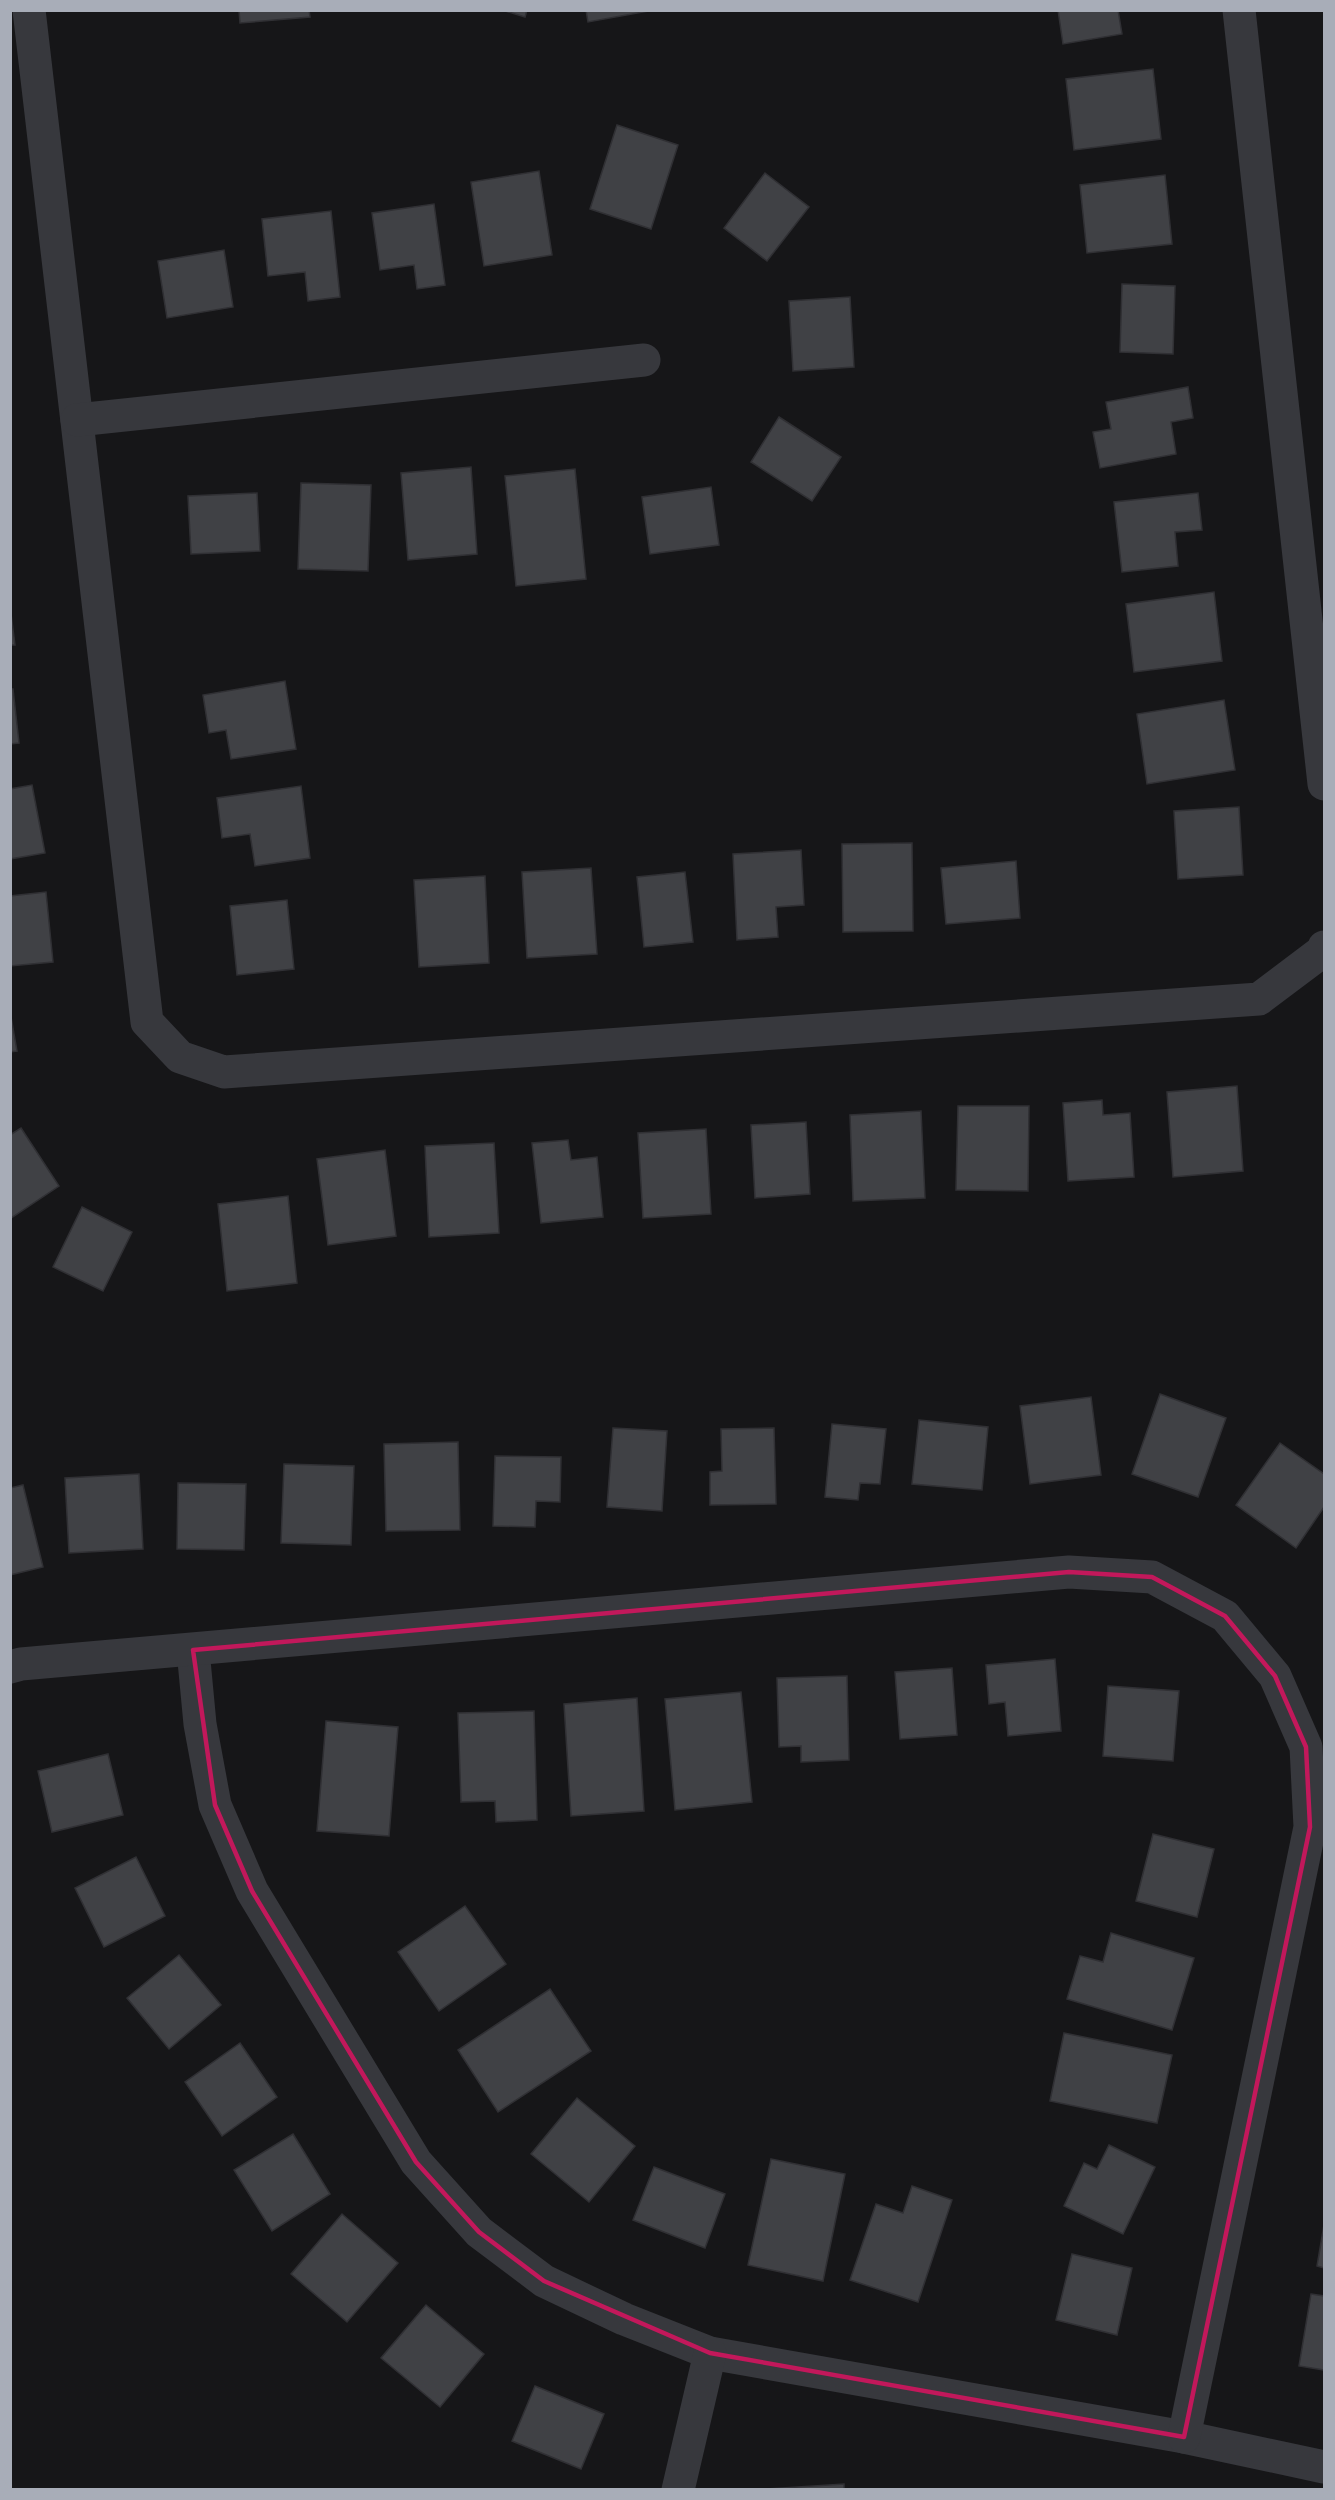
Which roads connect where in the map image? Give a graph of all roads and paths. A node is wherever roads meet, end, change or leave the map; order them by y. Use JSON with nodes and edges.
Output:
{"nodes":[{"id":1,"x":29,"y":10,"type":"edge"},
{"id":2,"x":1239,"y":10,"type":"edge"},
{"id":3,"x":644,"y":360,"type":"dead end"},
{"id":4,"x":77,"y":420,"type":"junction"},
{"id":5,"x":1324,"y":784,"type":"edge"},
{"id":6,"x":1324,"y":947,"type":"edge"},
{"id":7,"x":193,"y":1650,"type":"junction"},
{"id":8,"x":10,"y":1667,"type":"edge"},
{"id":9,"x":710,"y":2353,"type":"junction"},
{"id":10,"x":1184,"y":2437,"type":"junction"},
{"id":11,"x":1324,"y":2467,"type":"edge"},
{"id":12,"x":678,"y":2490,"type":"edge"}],
"edges":[{"from":1,"to":4,"type":"street"},
{"from":2,"to":5,"type":"street"},
{"from":3,"to":4,"type":"street"},
{"from":4,"to":6,"type":"street"},
{"from":7,"to":8,"type":"street"},
{"from":7,"to":9,"type":"street"},
{"from":7,"to":10,"type":"street"},
{"from":9,"to":10,"type":"street"},
{"from":9,"to":12,"type":"street"},
{"from":10,"to":11,"type":"street"}]}
